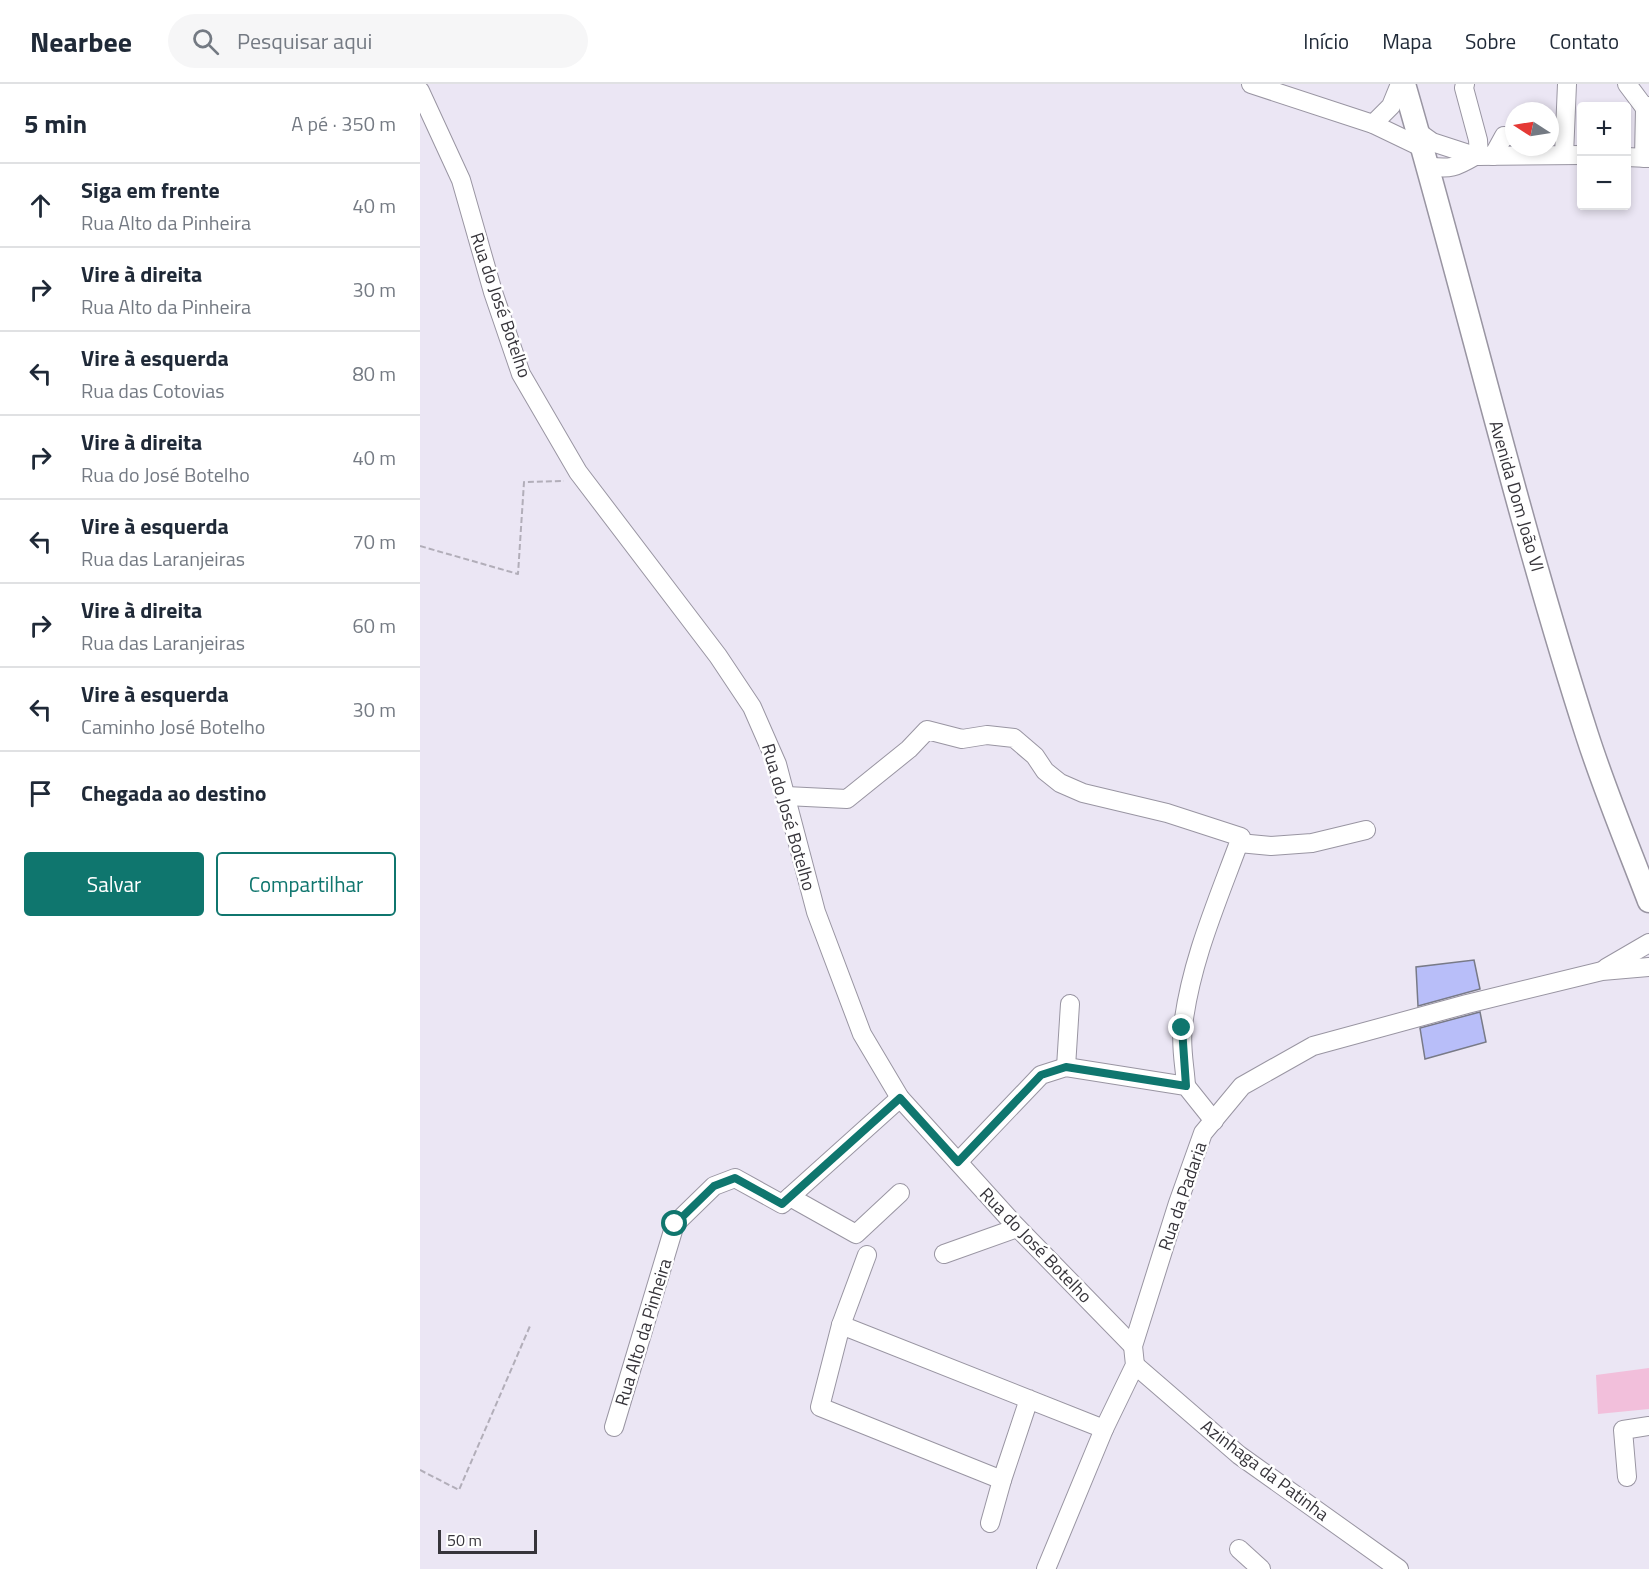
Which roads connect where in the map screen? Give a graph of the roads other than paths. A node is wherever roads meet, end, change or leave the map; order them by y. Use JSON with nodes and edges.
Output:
{"nodes":[{"id":1,"x":1251,"y":84,"type":"edge"},
{"id":2,"x":1402,"y":84,"type":"edge"},
{"id":3,"x":1465,"y":84,"type":"edge"},
{"id":4,"x":1567,"y":84,"type":"edge"},
{"id":5,"x":1626,"y":84,"type":"edge"},
{"id":6,"x":420,"y":91,"type":"edge"},
{"id":7,"x":1647,"y":107,"type":"edge"},
{"id":8,"x":1382,"y":123,"type":"junction"},
{"id":9,"x":1505,"y":136,"type":"edge"},
{"id":10,"x":1421,"y":141,"type":"junction"},
{"id":11,"x":1563,"y":153,"type":"edge"},
{"id":12,"x":1482,"y":156,"type":"junction"},
{"id":13,"x":1640,"y":158,"type":"edge"},
{"id":14,"x":1454,"y":159,"type":"junction"},
{"id":15,"x":1439,"y":209,"type":"junction"},
{"id":16,"x":786,"y":796,"type":"junction"},
{"id":17,"x":1366,"y":830,"type":"dead end"},
{"id":18,"x":1240,"y":840,"type":"junction"},
{"id":19,"x":1649,"y":901,"type":"edge"},
{"id":20,"x":1649,"y":944,"type":"edge"},
{"id":21,"x":1649,"y":967,"type":"edge"},
{"id":22,"x":1602,"y":971,"type":"junction"},
{"id":23,"x":1070,"y":1004,"type":"dead end"},
{"id":24,"x":1066,"y":1067,"type":"junction"},
{"id":25,"x":1186,"y":1086,"type":"junction"},
{"id":26,"x":900,"y":1098,"type":"junction"},
{"id":27,"x":1214,"y":1121,"type":"junction"},
{"id":28,"x":958,"y":1162,"type":"junction"},
{"id":29,"x":900,"y":1193,"type":"dead end"},
{"id":30,"x":786,"y":1201,"type":"junction"},
{"id":31,"x":1017,"y":1228,"type":"junction"},
{"id":32,"x":944,"y":1254,"type":"dead end"},
{"id":33,"x":867,"y":1255,"type":"dead end"},
{"id":34,"x":841,"y":1325,"type":"junction"},
{"id":35,"x":1133,"y":1346,"type":"junction"},
{"id":36,"x":1135,"y":1365,"type":"junction"},
{"id":37,"x":1029,"y":1399,"type":"junction"},
{"id":38,"x":1649,"y":1426,"type":"edge"},
{"id":39,"x":614,"y":1427,"type":"dead end"},
{"id":40,"x":1104,"y":1429,"type":"junction"},
{"id":41,"x":1627,"y":1477,"type":"dead end"},
{"id":42,"x":1002,"y":1480,"type":"junction"},
{"id":43,"x":990,"y":1523,"type":"dead end"},
{"id":44,"x":1239,"y":1549,"type":"dead end"},
{"id":45,"x":1046,"y":1569,"type":"edge"},
{"id":46,"x":1261,"y":1569,"type":"edge"},
{"id":47,"x":1400,"y":1569,"type":"edge"}],
"edges":[{"from":1,"to":8,"type":"street"},
{"from":2,"to":8,"type":"street"},
{"from":2,"to":10,"type":"main road","name":"Avenida Dom João VI"},
{"from":3,"to":12,"type":"street"},
{"from":4,"to":11,"type":"street"},
{"from":5,"to":7,"type":"street"},
{"from":6,"to":16,"type":"street","name":"Rua do José Botelho"},
{"from":7,"to":13,"type":"street"},
{"from":8,"to":10,"type":"street"},
{"from":8,"to":10,"type":"street"},
{"from":9,"to":12,"type":"street"},
{"from":10,"to":14,"type":"street"},
{"from":10,"to":14,"type":"street"},
{"from":10,"to":15,"type":"main road","name":"Avenida Dom João VI"},
{"from":11,"to":12,"type":"street"},
{"from":12,"to":14,"type":"street"},
{"from":14,"to":15,"type":"street"},
{"from":15,"to":19,"type":"main road","name":"Avenida Dom João VI"},
{"from":16,"to":18,"type":"street"},
{"from":16,"to":26,"type":"street","name":"Rua do José Botelho"},
{"from":17,"to":18,"type":"street"},
{"from":18,"to":25,"type":"street"},
{"from":20,"to":22,"type":"street"},
{"from":21,"to":22,"type":"street"},
{"from":22,"to":27,"type":"street","name":"Rua da Padaria"},
{"from":23,"to":24,"type":"street"},
{"from":24,"to":25,"type":"street"},
{"from":24,"to":28,"type":"street"},
{"from":25,"to":27,"type":"street"},
{"from":26,"to":28,"type":"street","name":"Rua do José Botelho"},
{"from":26,"to":30,"type":"street"},
{"from":27,"to":35,"type":"street","name":"Rua da Padaria"},
{"from":28,"to":31,"type":"street","name":"Rua do José Botelho"},
{"from":29,"to":30,"type":"street","name":"Rua Alto da Pinheira"},
{"from":30,"to":39,"type":"street","name":"Rua Alto da Pinheira"},
{"from":31,"to":32,"type":"street"},
{"from":31,"to":35,"type":"street","name":"Rua do José Botelho"},
{"from":33,"to":34,"type":"street"},
{"from":34,"to":37,"type":"street"},
{"from":34,"to":42,"type":"street"},
{"from":35,"to":36,"type":"street","name":"Rua da Padaria"},
{"from":36,"to":40,"type":"street"},
{"from":36,"to":47,"type":"street","name":"Azinhaga da Patinha"},
{"from":37,"to":40,"type":"street"},
{"from":37,"to":42,"type":"street"},
{"from":38,"to":41,"type":"street"},
{"from":40,"to":45,"type":"street"},
{"from":42,"to":43,"type":"street"},
{"from":44,"to":46,"type":"street"}]}
